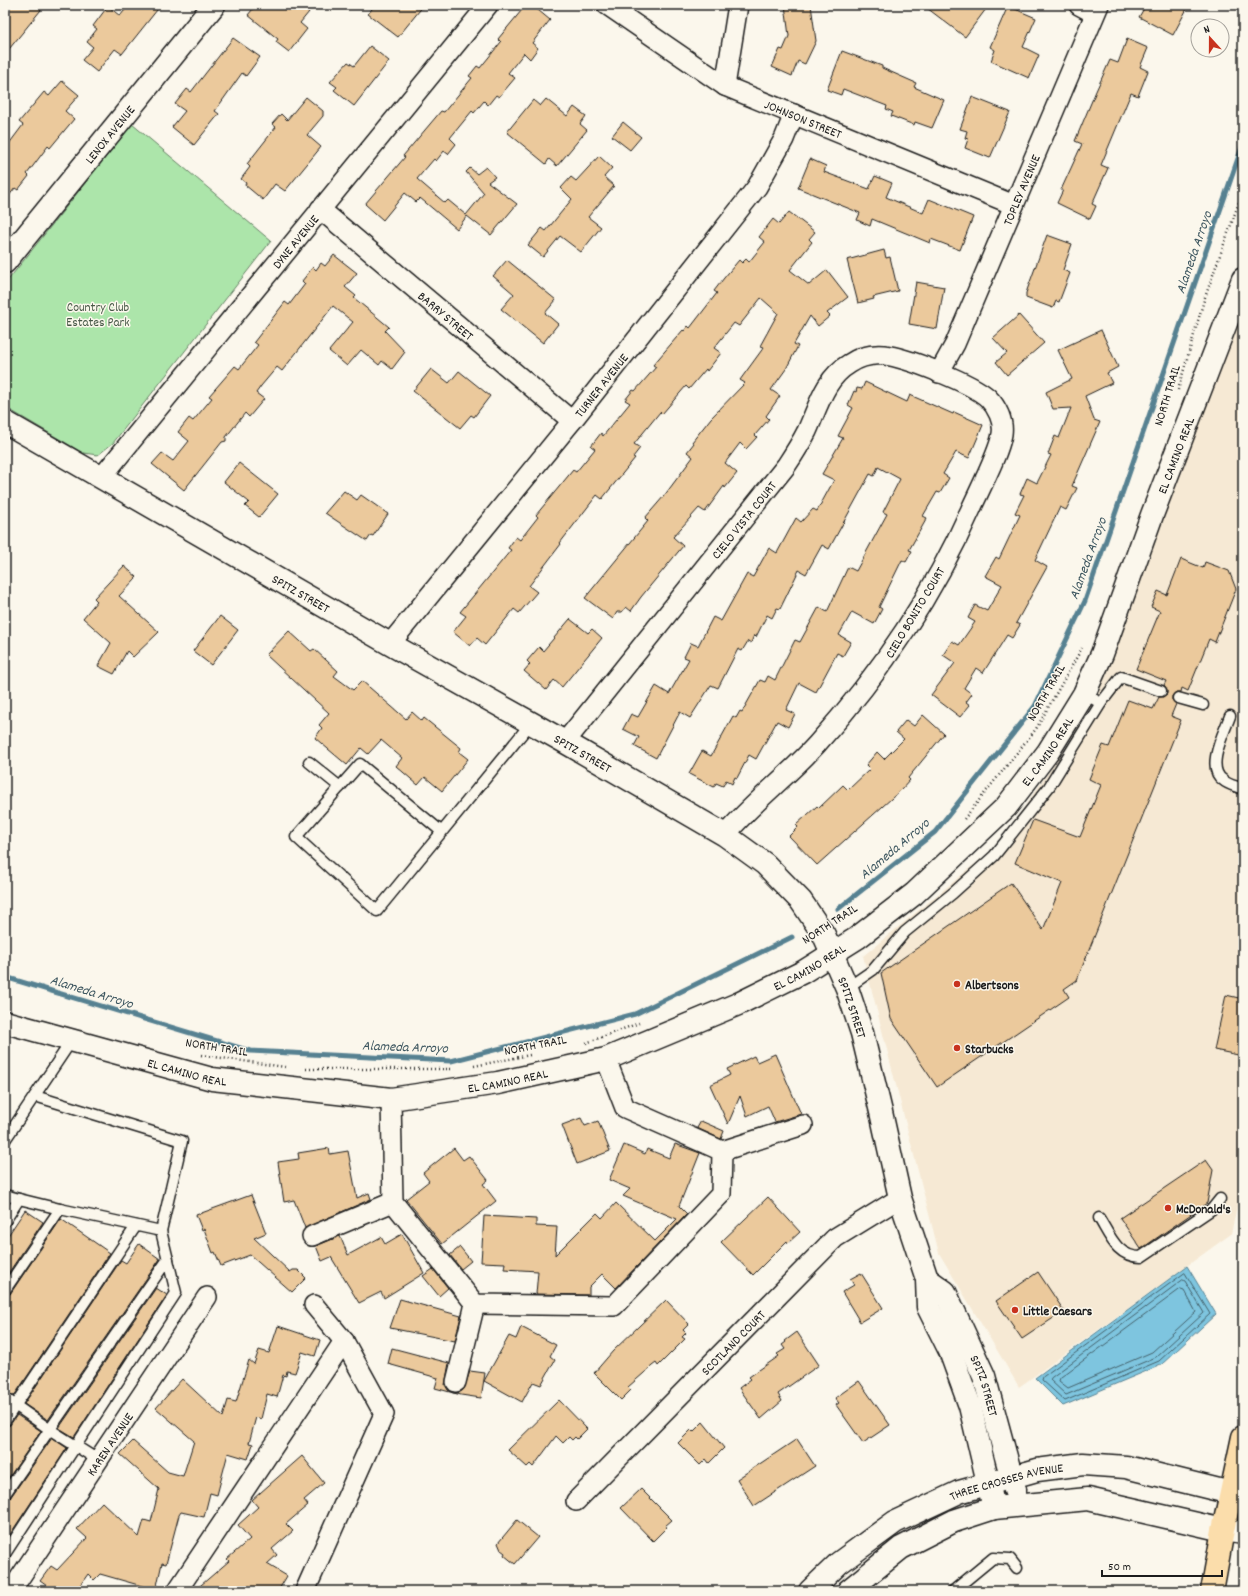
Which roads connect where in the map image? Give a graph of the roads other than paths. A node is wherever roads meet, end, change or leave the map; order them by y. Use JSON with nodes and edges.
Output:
{"nodes":[{"id":1,"x":214,"y":5,"type":"edge"},
{"id":2,"x":488,"y":5,"type":"edge"},
{"id":3,"x":607,"y":5,"type":"edge"},
{"id":4,"x":738,"y":5,"type":"edge"},
{"id":5,"x":1091,"y":8,"type":"edge"},
{"id":6,"x":725,"y":86,"type":"junction"},
{"id":7,"x":794,"y":114,"type":"junction"},
{"id":8,"x":1014,"y":205,"type":"junction"},
{"id":9,"x":320,"y":209,"type":"junction"},
{"id":10,"x":5,"y":262,"type":"edge"},
{"id":11,"x":1243,"y":279,"type":"edge"},
{"id":12,"x":939,"y":374,"type":"junction"},
{"id":13,"x":572,"y":421,"type":"junction"},
{"id":14,"x":5,"y":422,"type":"edge"},
{"id":15,"x":101,"y":478,"type":"junction"},
{"id":16,"x":390,"y":644,"type":"junction"},
{"id":17,"x":1161,"y":691,"type":"dead end"},
{"id":18,"x":1178,"y":698,"type":"dead end"},
{"id":19,"x":1092,"y":699,"type":"junction"},
{"id":20,"x":1203,"y":705,"type":"dead end"},
{"id":21,"x":1230,"y":716,"type":"dead end"},
{"id":22,"x":531,"y":723,"type":"junction"},
{"id":23,"x":565,"y":742,"type":"junction"},
{"id":24,"x":309,"y":762,"type":"dead end"},
{"id":25,"x":340,"y":787,"type":"junction"},
{"id":26,"x":1243,"y":789,"type":"edge"},
{"id":27,"x":442,"y":832,"type":"junction"},
{"id":28,"x":725,"y":835,"type":"junction"},
{"id":29,"x":832,"y":953,"type":"junction"},
{"id":30,"x":847,"y":988,"type":"junction"},
{"id":31,"x":5,"y":1022,"type":"edge"},
{"id":32,"x":72,"y":1040,"type":"junction"},
{"id":33,"x":606,"y":1059,"type":"junction"},
{"id":34,"x":35,"y":1096,"type":"junction"},
{"id":35,"x":391,"y":1099,"type":"junction"},
{"id":36,"x":803,"y":1125,"type":"dead end"},
{"id":37,"x":5,"y":1140,"type":"edge"},
{"id":38,"x":722,"y":1151,"type":"junction"},
{"id":39,"x":5,"y":1195,"type":"edge"},
{"id":40,"x":900,"y":1198,"type":"junction"},
{"id":41,"x":19,"y":1199,"type":"junction"},
{"id":42,"x":1220,"y":1199,"type":"dead end"},
{"id":43,"x":393,"y":1202,"type":"junction"},
{"id":44,"x":60,"y":1210,"type":"junction"},
{"id":45,"x":1099,"y":1218,"type":"dead end"},
{"id":46,"x":5,"y":1221,"type":"edge"},
{"id":47,"x":136,"y":1226,"type":"junction"},
{"id":48,"x":161,"y":1231,"type":"junction"},
{"id":49,"x":312,"y":1236,"type":"dead end"},
{"id":50,"x":168,"y":1259,"type":"junction"},
{"id":51,"x":927,"y":1279,"type":"junction"},
{"id":52,"x":5,"y":1290,"type":"edge"},
{"id":53,"x":207,"y":1297,"type":"dead end"},
{"id":54,"x":475,"y":1304,"type":"junction"},
{"id":55,"x":314,"y":1305,"type":"dead end"},
{"id":56,"x":344,"y":1341,"type":"junction"},
{"id":57,"x":456,"y":1382,"type":"dead end"},
{"id":58,"x":5,"y":1398,"type":"edge"},
{"id":59,"x":16,"y":1405,"type":"junction"},
{"id":60,"x":5,"y":1421,"type":"edge"},
{"id":61,"x":49,"y":1429,"type":"junction"},
{"id":62,"x":1243,"y":1437,"type":"edge"},
{"id":63,"x":76,"y":1446,"type":"junction"},
{"id":64,"x":98,"y":1460,"type":"junction"},
{"id":65,"x":1012,"y":1476,"type":"junction"},
{"id":66,"x":988,"y":1483,"type":"junction"},
{"id":67,"x":5,"y":1494,"type":"edge"},
{"id":68,"x":1237,"y":1495,"type":"edge"},
{"id":69,"x":576,"y":1501,"type":"dead end"},
{"id":70,"x":1020,"y":1504,"type":"junction"},
{"id":71,"x":994,"y":1508,"type":"junction"},
{"id":72,"x":1233,"y":1532,"type":"edge"},
{"id":73,"x":5,"y":1554,"type":"edge"},
{"id":74,"x":1017,"y":1568,"type":"dead end"},
{"id":75,"x":11,"y":1591,"type":"edge"},
{"id":76,"x":177,"y":1591,"type":"edge"},
{"id":77,"x":305,"y":1591,"type":"edge"},
{"id":78,"x":810,"y":1591,"type":"edge"},
{"id":79,"x":848,"y":1591,"type":"edge"},
{"id":80,"x":952,"y":1591,"type":"edge"},
{"id":81,"x":1212,"y":1591,"type":"edge"}],
"edges":[{"from":1,"to":10,"type":"street","name":"LENOX AVENUE"},
{"from":2,"to":9,"type":"street","name":"DYNE AVENUE"},
{"from":3,"to":6,"type":"street","name":"JOHNSON STREET"},
{"from":4,"to":6,"type":"street"},
{"from":5,"to":8,"type":"street","name":"TOPLEY AVENUE"},
{"from":6,"to":7,"type":"street","name":"JOHNSON STREET"},
{"from":7,"to":8,"type":"street","name":"JOHNSON STREET"},
{"from":7,"to":13,"type":"street","name":"TURNER AVENUE"},
{"from":8,"to":12,"type":"street","name":"TOPLEY AVENUE"},
{"from":9,"to":13,"type":"street","name":"BARRY STREET"},
{"from":9,"to":15,"type":"street","name":"DYNE AVENUE"},
{"from":11,"to":19,"type":"street","name":"EL CAMINO REAL"},
{"from":12,"to":23,"type":"street","name":"CIELO VISTA COURT"},
{"from":12,"to":28,"type":"street","name":"CIELO BONITO COURT"},
{"from":13,"to":16,"type":"street","name":"TURNER AVENUE"},
{"from":14,"to":15,"type":"street","name":"SPITZ STREET"},
{"from":15,"to":16,"type":"street","name":"SPITZ STREET"},
{"from":16,"to":22,"type":"street","name":"SPITZ STREET"},
{"from":17,"to":19,"type":"lane"},
{"from":18,"to":20,"type":"lane"},
{"from":19,"to":29,"type":"street","name":"EL CAMINO REAL"},
{"from":19,"to":30,"type":"lane"},
{"from":21,"to":26,"type":"lane"},
{"from":22,"to":23,"type":"street","name":"SPITZ STREET"},
{"from":22,"to":27,"type":"lane"},
{"from":23,"to":28,"type":"street","name":"SPITZ STREET"},
{"from":24,"to":25,"type":"lane"},
{"from":25,"to":27,"type":"lane"},
{"from":25,"to":27,"type":"lane"},
{"from":28,"to":29,"type":"street","name":"SPITZ STREET"},
{"from":29,"to":30,"type":"street","name":"SPITZ STREET"},
{"from":29,"to":33,"type":"street","name":"EL CAMINO REAL"},
{"from":30,"to":40,"type":"street","name":"SPITZ STREET"},
{"from":31,"to":32,"type":"street","name":"EL CAMINO REAL"},
{"from":32,"to":34,"type":"lane"},
{"from":32,"to":35,"type":"street","name":"EL CAMINO REAL"},
{"from":33,"to":35,"type":"street","name":"EL CAMINO REAL"},
{"from":33,"to":38,"type":"street"},
{"from":34,"to":37,"type":"lane"},
{"from":34,"to":48,"type":"lane"},
{"from":35,"to":43,"type":"street"},
{"from":36,"to":38,"type":"street"},
{"from":38,"to":54,"type":"street"},
{"from":39,"to":41,"type":"lane"},
{"from":40,"to":51,"type":"street","name":"SPITZ STREET"},
{"from":40,"to":69,"type":"street","name":"SCOTLAND COURT"},
{"from":41,"to":44,"type":"lane"},
{"from":41,"to":46,"type":"lane"},
{"from":42,"to":45,"type":"lane"},
{"from":43,"to":49,"type":"street"},
{"from":43,"to":54,"type":"street"},
{"from":44,"to":47,"type":"lane"},
{"from":44,"to":52,"type":"lane"},
{"from":47,"to":48,"type":"lane"},
{"from":47,"to":59,"type":"lane"},
{"from":48,"to":50,"type":"lane"},
{"from":50,"to":61,"type":"lane"},
{"from":50,"to":63,"type":"lane"},
{"from":51,"to":65,"type":"street","name":"SPITZ STREET"},
{"from":51,"to":66,"type":"street","name":"SPITZ STREET"},
{"from":53,"to":64,"type":"street","name":"KAREN AVENUE"},
{"from":54,"to":57,"type":"street"},
{"from":55,"to":56,"type":"street"},
{"from":56,"to":76,"type":"street"},
{"from":56,"to":77,"type":"street"},
{"from":58,"to":59,"type":"lane"},
{"from":59,"to":60,"type":"lane"},
{"from":59,"to":61,"type":"lane"},
{"from":61,"to":63,"type":"lane"},
{"from":61,"to":67,"type":"lane"},
{"from":62,"to":68,"type":"main road"},
{"from":63,"to":64,"type":"lane"},
{"from":63,"to":73,"type":"lane"},
{"from":64,"to":75,"type":"street","name":"KAREN AVENUE"},
{"from":65,"to":66,"type":"street","name":"THREE CROSSES AVENUE"},
{"from":65,"to":68,"type":"street","name":"THREE CROSSES AVENUE"},
{"from":65,"to":70,"type":"street","name":"SPITZ STREET"},
{"from":66,"to":71,"type":"street","name":"SPITZ STREET"},
{"from":66,"to":78,"type":"street","name":"THREE CROSSES AVENUE"},
{"from":68,"to":72,"type":"main road"},
{"from":70,"to":71,"type":"street","name":"THREE CROSSES AVENUE"},
{"from":70,"to":72,"type":"street","name":"THREE CROSSES AVENUE"},
{"from":71,"to":79,"type":"street","name":"THREE CROSSES AVENUE"},
{"from":72,"to":81,"type":"main road"},
{"from":74,"to":80,"type":"lane"}]}
